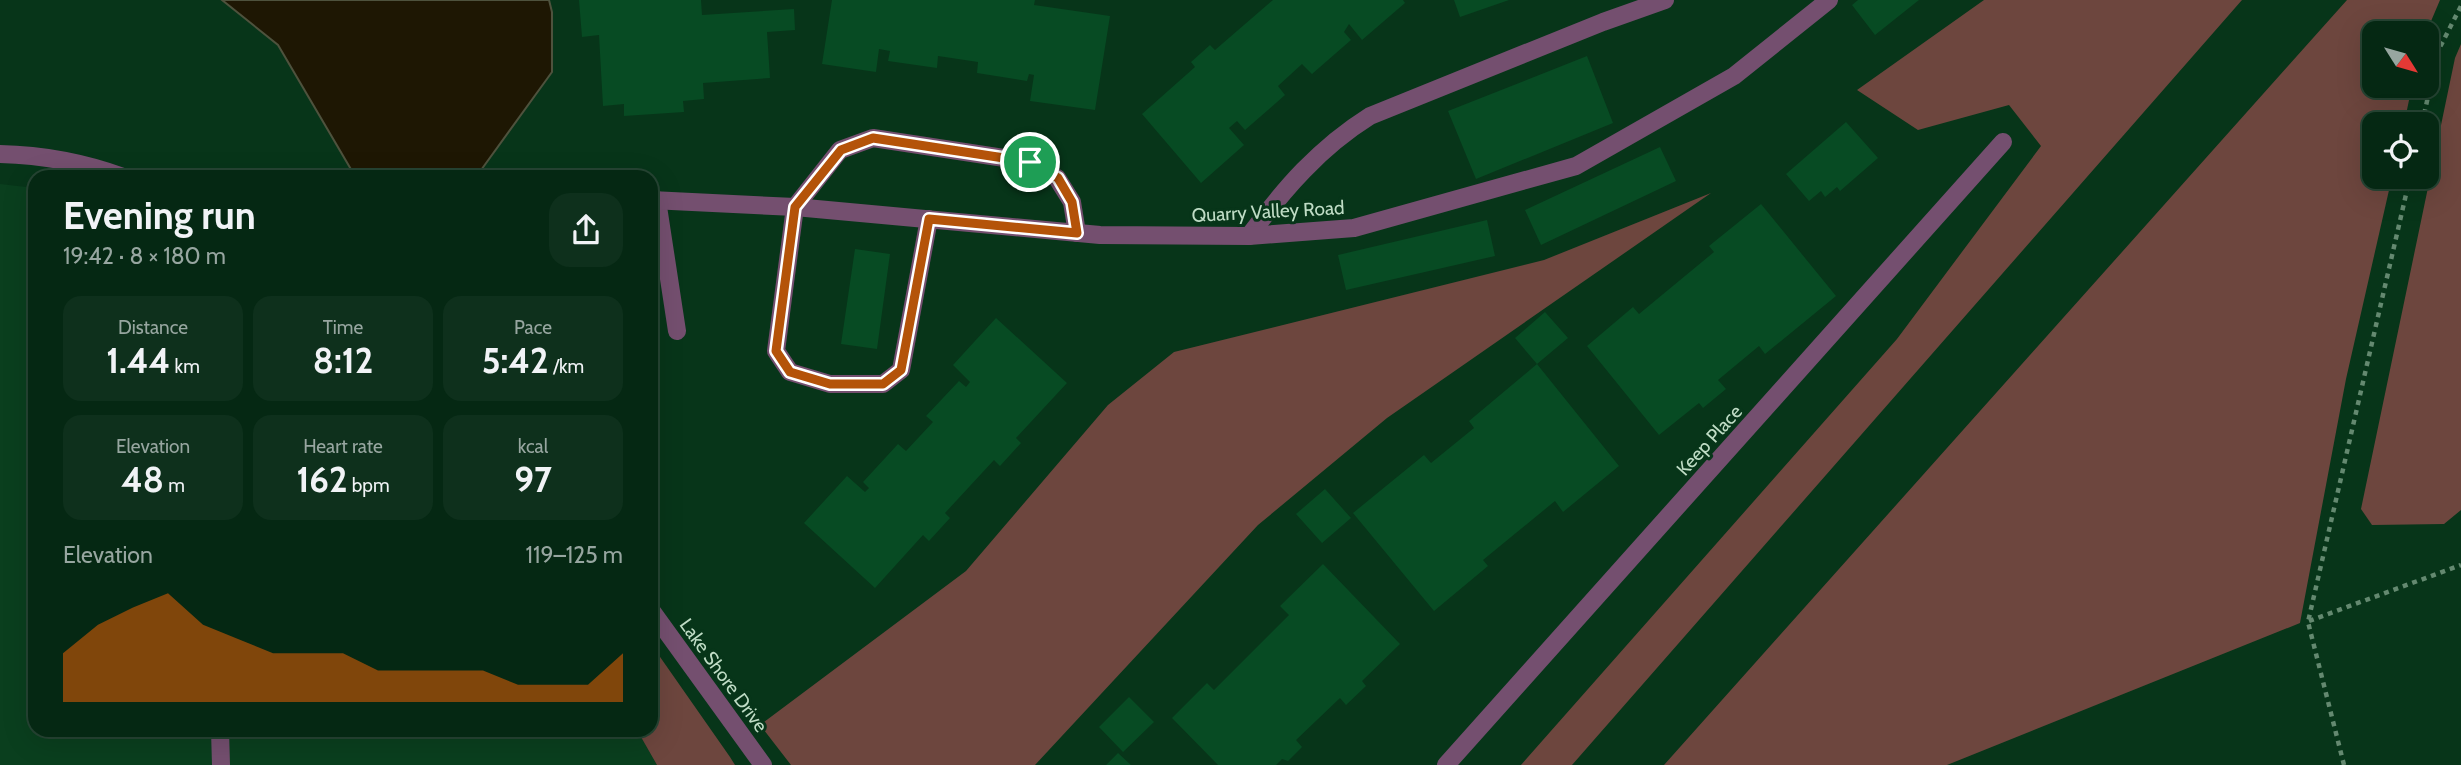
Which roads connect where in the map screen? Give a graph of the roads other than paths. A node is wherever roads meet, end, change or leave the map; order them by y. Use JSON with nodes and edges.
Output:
{"nodes":[{"id":1,"x":1665,"y":0,"type":"edge"},
{"id":2,"x":1829,"y":0,"type":"edge"},
{"id":3,"x":2003,"y":142,"type":"dead end"},
{"id":4,"x":0,"y":154,"type":"edge"},
{"id":5,"x":105,"y":170,"type":"edge"},
{"id":6,"x":658,"y":200,"type":"edge"},
{"id":7,"x":795,"y":207,"type":"junction"},
{"id":8,"x":929,"y":219,"type":"junction"},
{"id":9,"x":658,"y":223,"type":"edge"},
{"id":10,"x":1077,"y":233,"type":"junction"},
{"id":11,"x":1250,"y":236,"type":"junction"},
{"id":12,"x":677,"y":331,"type":"dead end"},
{"id":13,"x":658,"y":620,"type":"edge"},
{"id":14,"x":220,"y":737,"type":"edge"},
{"id":15,"x":221,"y":765,"type":"edge"},
{"id":16,"x":763,"y":765,"type":"edge"},
{"id":17,"x":1446,"y":765,"type":"edge"}],
"edges":[{"from":1,"to":11,"type":"street"},
{"from":2,"to":11,"type":"street","name":"Quarry Valley Road"},
{"from":3,"to":17,"type":"street","name":"Keep Place"},
{"from":4,"to":5,"type":"street"},
{"from":6,"to":7,"type":"street","name":"Quarry Valley Road"},
{"from":7,"to":8,"type":"street","name":"Quarry Valley Road"},
{"from":7,"to":8,"type":"street"},
{"from":7,"to":10,"type":"street"},
{"from":8,"to":10,"type":"street","name":"Quarry Valley Road"},
{"from":9,"to":12,"type":"street"},
{"from":10,"to":11,"type":"street","name":"Quarry Valley Road"},
{"from":13,"to":16,"type":"street","name":"Lake Shore Drive"},
{"from":14,"to":15,"type":"street"}]}
